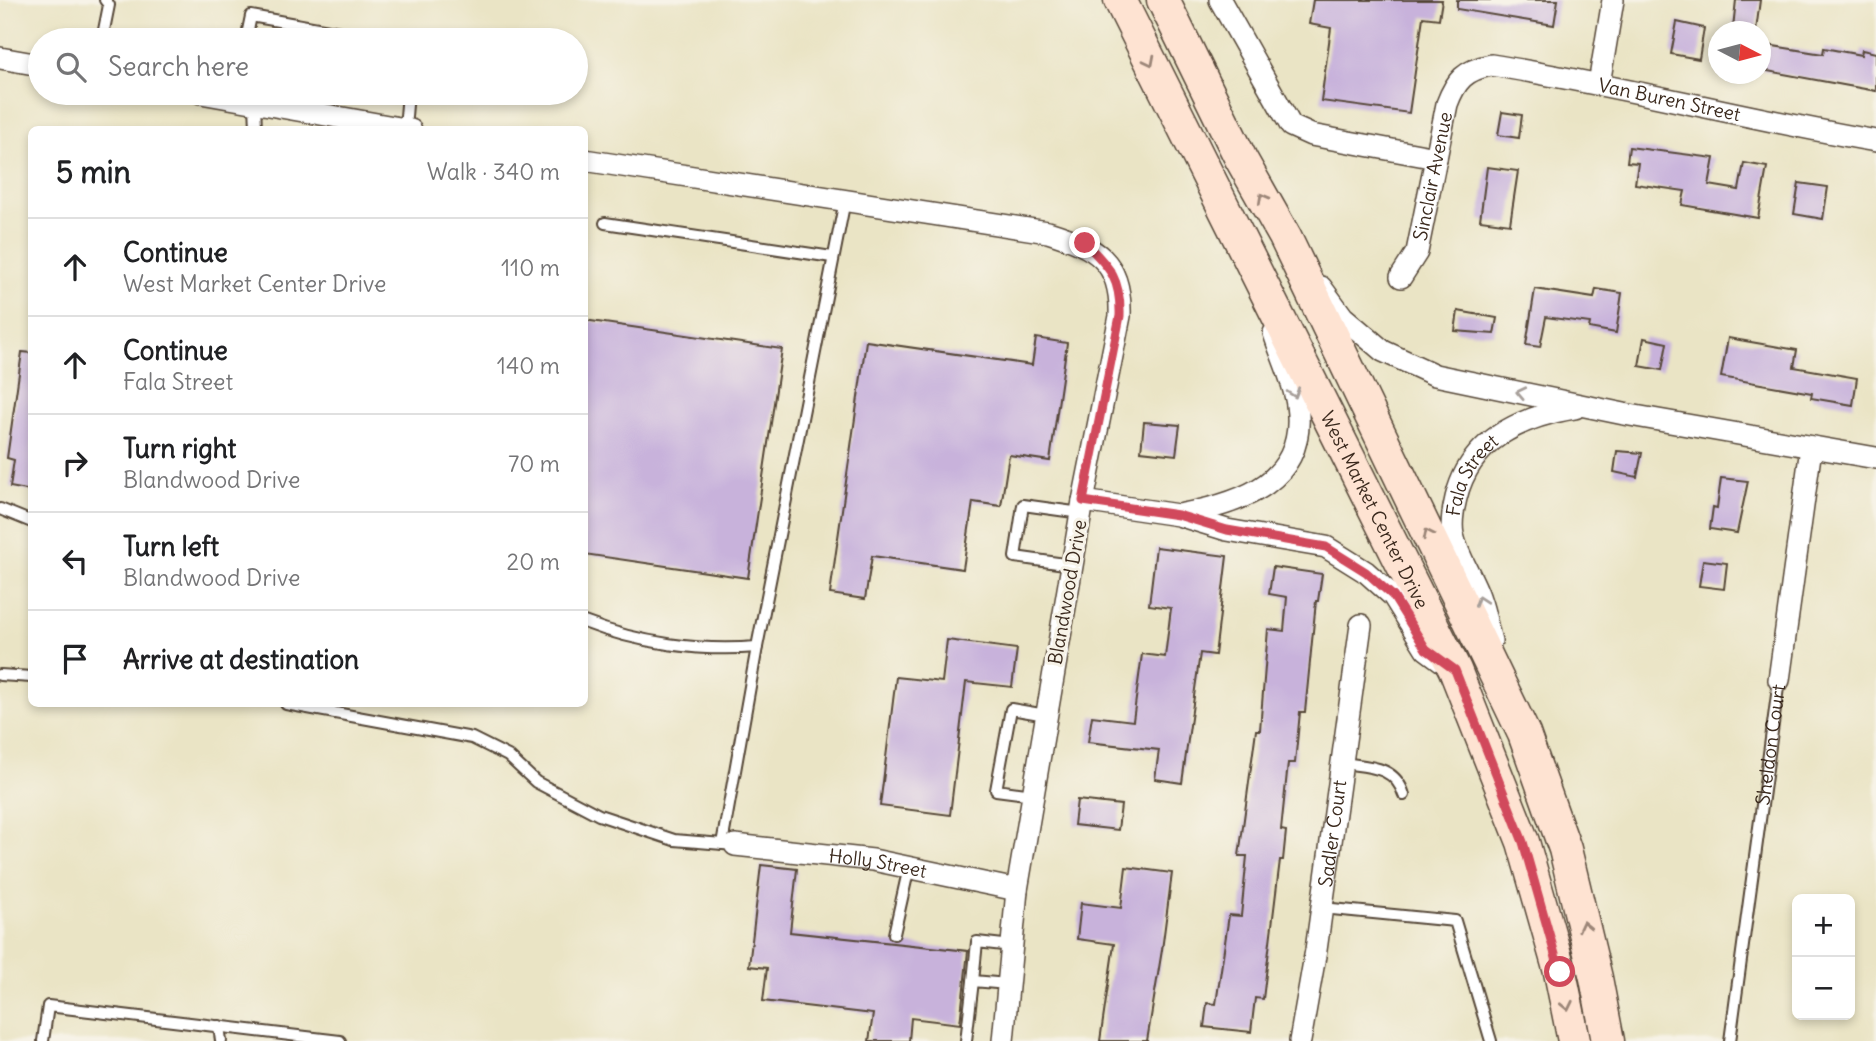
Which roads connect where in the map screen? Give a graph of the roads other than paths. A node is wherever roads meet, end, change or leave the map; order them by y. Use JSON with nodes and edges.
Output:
{"nodes":[{"id":1,"x":105,"y":0,"type":"edge"},
{"id":2,"x":1120,"y":0,"type":"edge"},
{"id":3,"x":1163,"y":0,"type":"edge"},
{"id":4,"x":1220,"y":0,"type":"edge"},
{"id":5,"x":1613,"y":0,"type":"edge"},
{"id":6,"x":104,"y":28,"type":"edge"},
{"id":7,"x":248,"y":28,"type":"edge"},
{"id":8,"x":318,"y":28,"type":"edge"},
{"id":9,"x":0,"y":58,"type":"edge"},
{"id":10,"x":28,"y":63,"type":"edge"},
{"id":11,"x":1463,"y":74,"type":"joint"},
{"id":12,"x":1599,"y":84,"type":"junction"},
{"id":13,"x":255,"y":105,"type":"edge"},
{"id":14,"x":272,"y":105,"type":"edge"},
{"id":15,"x":408,"y":105,"type":"edge"},
{"id":16,"x":256,"y":126,"type":"edge"},
{"id":17,"x":391,"y":126,"type":"edge"},
{"id":18,"x":408,"y":126,"type":"edge"},
{"id":19,"x":1876,"y":141,"type":"edge"},
{"id":20,"x":1436,"y":158,"type":"junction"},
{"id":21,"x":588,"y":161,"type":"edge"},
{"id":22,"x":845,"y":200,"type":"junction"},
{"id":23,"x":605,"y":223,"type":"dead end"},
{"id":24,"x":1285,"y":237,"type":"junction"},
{"id":25,"x":832,"y":257,"type":"junction"},
{"id":26,"x":1249,"y":259,"type":"junction"},
{"id":27,"x":1401,"y":277,"type":"dead end"},
{"id":28,"x":1588,"y":406,"type":"junction"},
{"id":29,"x":1811,"y":448,"type":"junction"},
{"id":30,"x":1876,"y":458,"type":"edge"},
{"id":31,"x":1082,"y":507,"type":"junction"},
{"id":32,"x":0,"y":509,"type":"edge"},
{"id":33,"x":1178,"y":515,"type":"junction"},
{"id":34,"x":28,"y":520,"type":"edge"},
{"id":35,"x":1072,"y":565,"type":"junction"},
{"id":36,"x":588,"y":624,"type":"edge"},
{"id":37,"x":1361,"y":625,"type":"dead end"},
{"id":38,"x":757,"y":648,"type":"junction"},
{"id":39,"x":1455,"y":670,"type":"junction"},
{"id":40,"x":0,"y":676,"type":"edge"},
{"id":41,"x":28,"y":677,"type":"edge"},
{"id":42,"x":1779,"y":680,"type":"joint"},
{"id":43,"x":1503,"y":691,"type":"junction"},
{"id":44,"x":302,"y":707,"type":"edge"},
{"id":45,"x":1046,"y":715,"type":"junction"},
{"id":46,"x":1342,"y":763,"type":"junction"},
{"id":47,"x":1033,"y":795,"type":"junction"},
{"id":48,"x":1404,"y":795,"type":"dead end"},
{"id":49,"x":729,"y":845,"type":"junction"},
{"id":50,"x":909,"y":867,"type":"junction"},
{"id":51,"x":1017,"y":890,"type":"junction"},
{"id":52,"x":1322,"y":908,"type":"junction"},
{"id":53,"x":894,"y":934,"type":"dead end"},
{"id":54,"x":1012,"y":946,"type":"junction"},
{"id":55,"x":973,"y":981,"type":"junction"},
{"id":56,"x":1009,"y":984,"type":"junction"},
{"id":57,"x":219,"y":1027,"type":"junction"},
{"id":58,"x":43,"y":1041,"type":"edge"},
{"id":59,"x":221,"y":1041,"type":"edge"},
{"id":60,"x":340,"y":1041,"type":"edge"},
{"id":61,"x":966,"y":1041,"type":"edge"},
{"id":62,"x":1003,"y":1041,"type":"edge"},
{"id":63,"x":1300,"y":1041,"type":"edge"},
{"id":64,"x":1490,"y":1041,"type":"edge"},
{"id":65,"x":1574,"y":1041,"type":"edge"},
{"id":66,"x":1608,"y":1041,"type":"edge"},
{"id":67,"x":1730,"y":1041,"type":"edge"}],
"edges":[{"from":1,"to":6,"type":"lane"},
{"from":2,"to":26,"type":"main road","name":"West Market Center Drive","one_way":true},
{"from":24,"to":3,"type":"main road","name":"West Market Center Drive","one_way":true},
{"from":4,"to":20,"type":"street"},
{"from":5,"to":12,"type":"street"},
{"from":7,"to":8,"type":"lane"},
{"from":9,"to":10,"type":"street"},
{"from":11,"to":12,"type":"street","name":"Van Buren Street"},
{"from":11,"to":20,"type":"street","name":"Sinclair Avenue"},
{"from":12,"to":19,"type":"street","name":"Van Buren Street"},
{"from":13,"to":16,"type":"lane"},
{"from":14,"to":17,"type":"street"},
{"from":15,"to":18,"type":"lane"},
{"from":20,"to":27,"type":"street","name":"Sinclair Avenue"},
{"from":21,"to":22,"type":"street","name":"Blandwood Drive"},
{"from":22,"to":25,"type":"lane"},
{"from":22,"to":31,"type":"street","name":"Blandwood Drive"},
{"from":23,"to":25,"type":"lane"},
{"from":28,"to":24,"type":"street","name":"Fala Street","one_way":true},
{"from":43,"to":24,"type":"main road","name":"West Market Center Drive","one_way":true},
{"from":25,"to":38,"type":"lane"},
{"from":26,"to":33,"type":"street","one_way":true},
{"from":26,"to":39,"type":"main road","name":"West Market Center Drive"},
{"from":28,"to":29,"type":"street","name":"Fala Street"},
{"from":43,"to":28,"type":"street","name":"Fala Street","one_way":true},
{"from":29,"to":30,"type":"street","name":"Fala Street"},
{"from":29,"to":42,"type":"street","name":"Sheldon Court"},
{"from":31,"to":33,"type":"street"},
{"from":31,"to":35,"type":"street","name":"Blandwood Drive"},
{"from":31,"to":35,"type":"lane"},
{"from":32,"to":34,"type":"lane"},
{"from":33,"to":39,"type":"street"},
{"from":35,"to":45,"type":"street","name":"Blandwood Drive"},
{"from":36,"to":38,"type":"lane"},
{"from":37,"to":46,"type":"street","name":"Sadler Court"},
{"from":38,"to":49,"type":"lane"},
{"from":39,"to":65,"type":"main road","name":"West Market Center Drive","one_way":true},
{"from":40,"to":41,"type":"lane"},
{"from":42,"to":67,"type":"lane","name":"Sheldon Court"},
{"from":66,"to":43,"type":"main road","name":"West Market Center Drive","one_way":true},
{"from":44,"to":49,"type":"lane"},
{"from":45,"to":47,"type":"street","name":"Blandwood Drive"},
{"from":45,"to":47,"type":"lane"},
{"from":46,"to":48,"type":"lane"},
{"from":46,"to":52,"type":"street","name":"Sadler Court"},
{"from":47,"to":51,"type":"street","name":"Blandwood Drive"},
{"from":49,"to":50,"type":"street","name":"Holly Street"},
{"from":50,"to":51,"type":"street","name":"Holly Street"},
{"from":50,"to":53,"type":"lane"},
{"from":51,"to":54,"type":"street","name":"Blandwood Drive"},
{"from":52,"to":63,"type":"street","name":"Sadler Court"},
{"from":52,"to":64,"type":"lane"},
{"from":54,"to":55,"type":"lane"},
{"from":54,"to":56,"type":"street","name":"Blandwood Drive"},
{"from":55,"to":56,"type":"lane"},
{"from":55,"to":61,"type":"lane"},
{"from":56,"to":62,"type":"street","name":"Blandwood Drive"},
{"from":57,"to":58,"type":"lane"},
{"from":57,"to":59,"type":"lane"},
{"from":57,"to":60,"type":"lane"}]}
